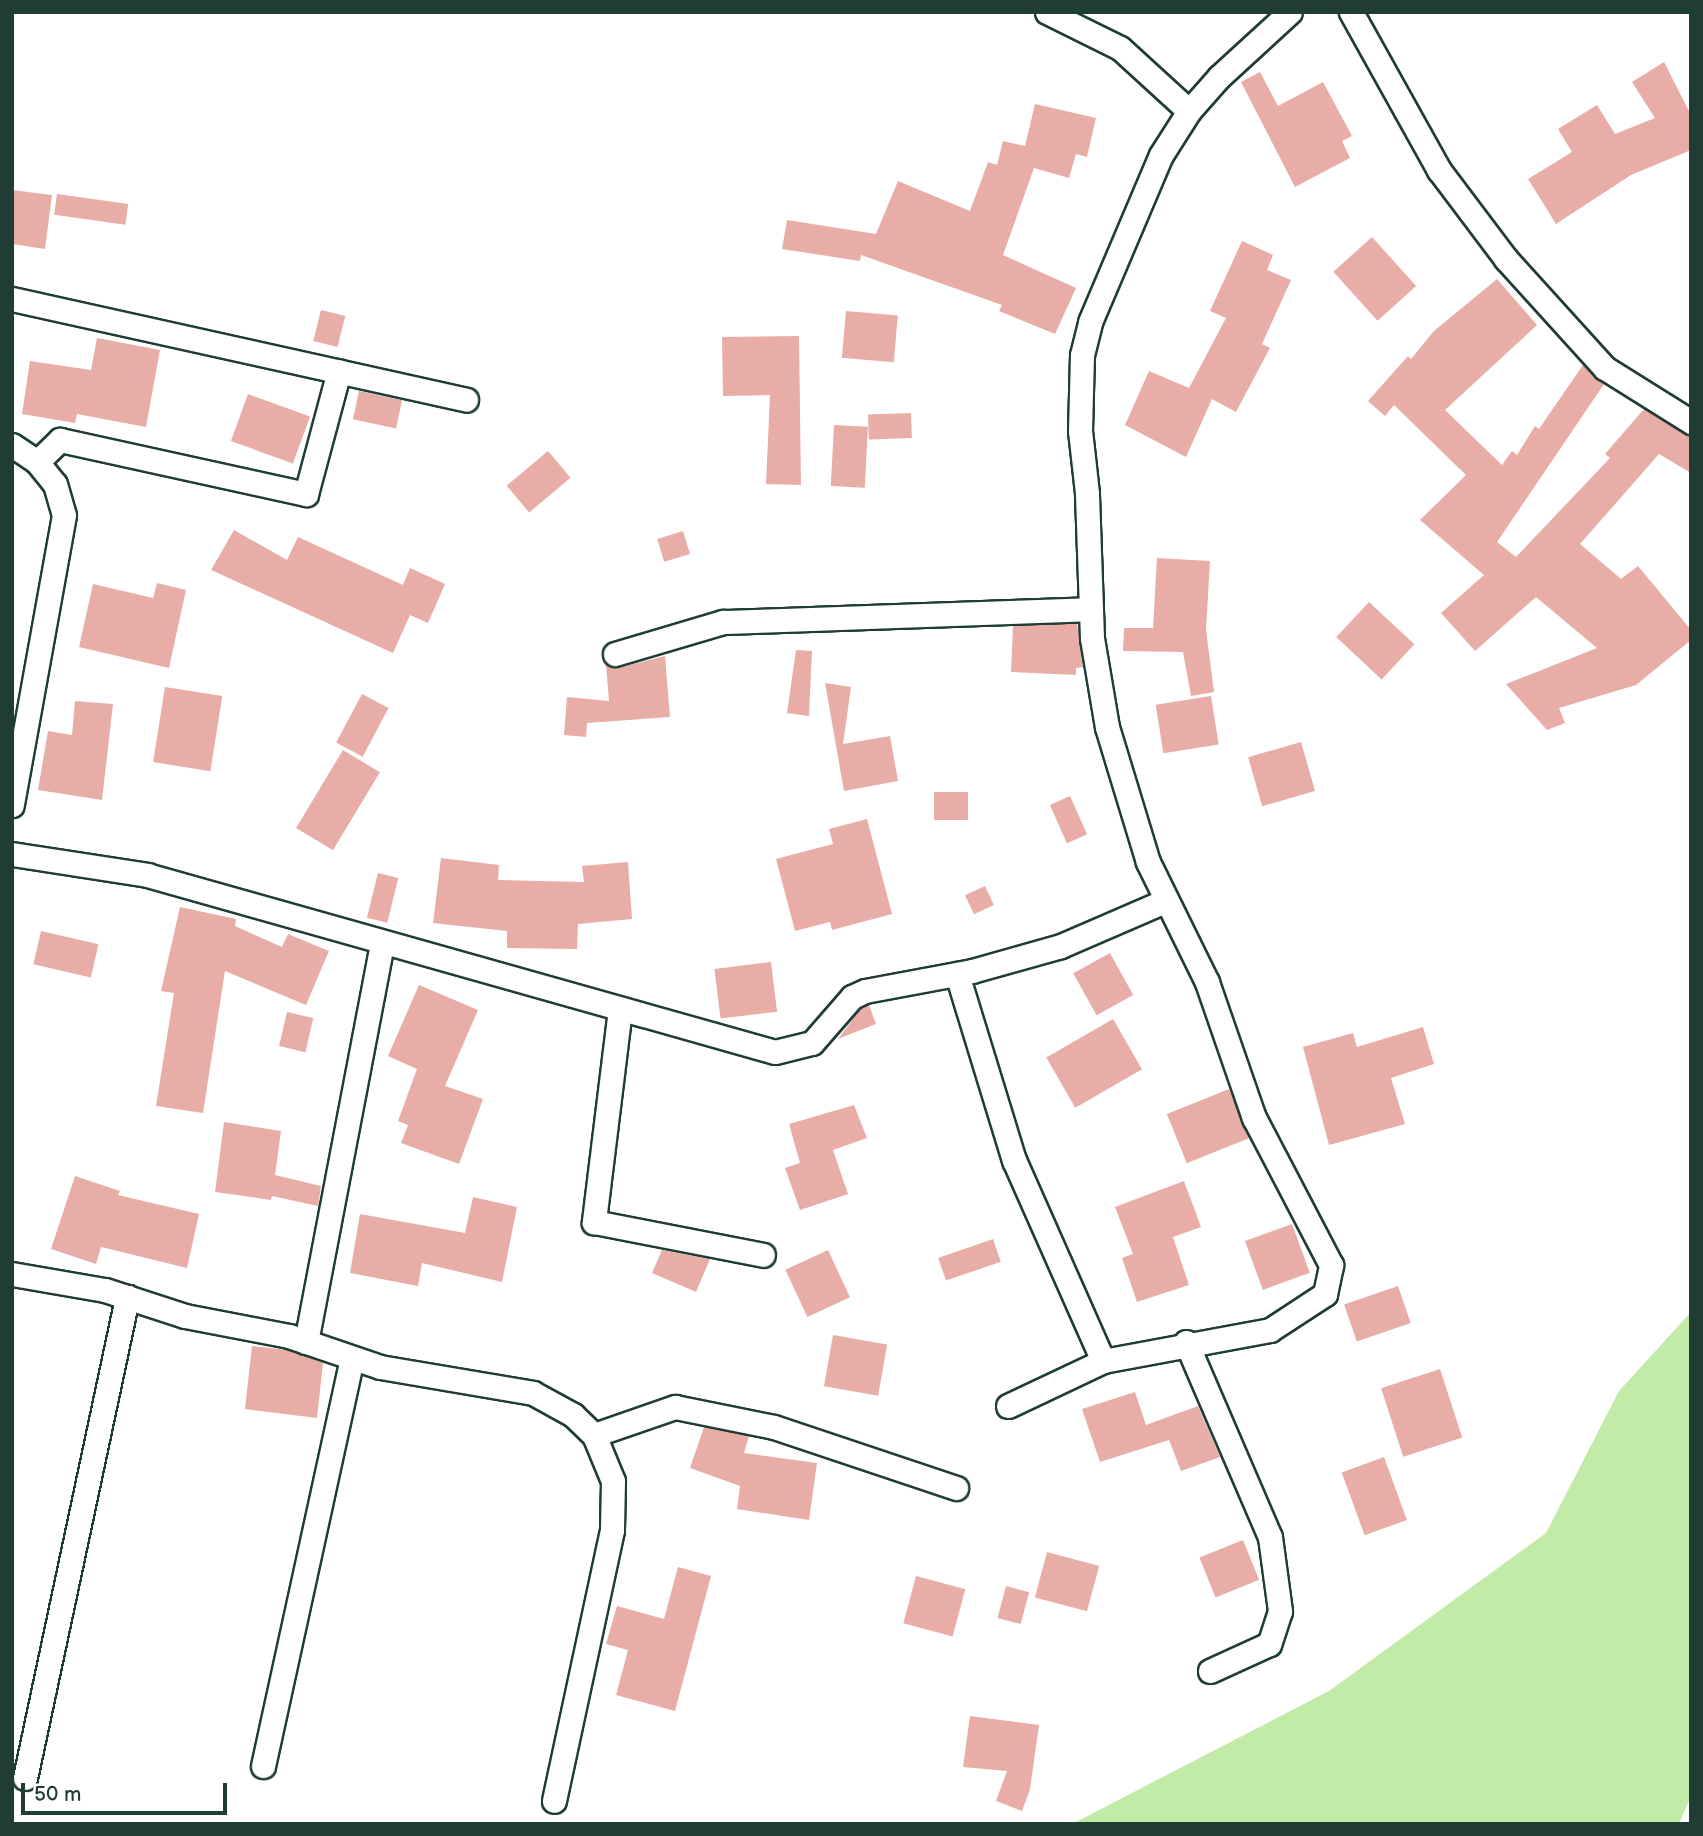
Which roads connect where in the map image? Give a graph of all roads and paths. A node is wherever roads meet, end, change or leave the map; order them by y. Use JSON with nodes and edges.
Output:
{"nodes":[{"id":1,"x":1047,"y":12,"type":"edge"},
{"id":2,"x":1290,"y":12,"type":"edge"},
{"id":3,"x":1351,"y":12,"type":"edge"},
{"id":4,"x":1189,"y":111,"type":"junction"},
{"id":5,"x":12,"y":299,"type":"edge"},
{"id":6,"x":339,"y":372,"type":"junction"},
{"id":7,"x":466,"y":400,"type":"dead end"},
{"id":8,"x":1691,"y":422,"type":"edge"},
{"id":9,"x":12,"y":445,"type":"edge"},
{"id":10,"x":37,"y":462,"type":"junction"},
{"id":11,"x":1091,"y":609,"type":"junction"},
{"id":12,"x":615,"y":654,"type":"dead end"},
{"id":13,"x":19,"y":715,"type":"edge"},
{"id":14,"x":12,"y":805,"type":"edge"},
{"id":15,"x":12,"y":854,"type":"edge"},
{"id":16,"x":1165,"y":901,"type":"junction"},
{"id":17,"x":382,"y":943,"type":"junction"},
{"id":18,"x":957,"y":974,"type":"junction"},
{"id":19,"x":620,"y":1009,"type":"junction"},
{"id":20,"x":762,"y":1255,"type":"dead end"},
{"id":21,"x":12,"y":1274,"type":"edge"},
{"id":22,"x":127,"y":1297,"type":"junction"},
{"id":23,"x":306,"y":1342,"type":"junction"},
{"id":24,"x":1186,"y":1342,"type":"junction"},
{"id":25,"x":352,"y":1359,"type":"junction"},
{"id":26,"x":1102,"y":1361,"type":"junction"},
{"id":27,"x":1008,"y":1406,"type":"dead end"},
{"id":28,"x":594,"y":1435,"type":"junction"},
{"id":29,"x":956,"y":1488,"type":"dead end"},
{"id":30,"x":1210,"y":1671,"type":"dead end"},
{"id":31,"x":262,"y":1766,"type":"dead end"},
{"id":32,"x":25,"y":1778,"type":"dead end"},
{"id":33,"x":554,"y":1801,"type":"dead end"}],
"edges":[{"from":1,"to":4,"type":"street"},
{"from":2,"to":4,"type":"street"},
{"from":3,"to":8,"type":"street"},
{"from":4,"to":11,"type":"street"},
{"from":5,"to":6,"type":"street"},
{"from":6,"to":7,"type":"street"},
{"from":6,"to":10,"type":"street"},
{"from":9,"to":10,"type":"street"},
{"from":10,"to":13,"type":"street"},
{"from":11,"to":12,"type":"street"},
{"from":11,"to":16,"type":"street"},
{"from":13,"to":14,"type":"street"},
{"from":15,"to":17,"type":"street"},
{"from":16,"to":18,"type":"street"},
{"from":16,"to":24,"type":"street"},
{"from":17,"to":19,"type":"street"},
{"from":17,"to":23,"type":"street"},
{"from":18,"to":19,"type":"street"},
{"from":18,"to":26,"type":"street"},
{"from":19,"to":20,"type":"street"},
{"from":21,"to":22,"type":"street"},
{"from":22,"to":23,"type":"street"},
{"from":22,"to":32,"type":"street"},
{"from":23,"to":25,"type":"street"},
{"from":24,"to":26,"type":"street"},
{"from":24,"to":30,"type":"street"},
{"from":25,"to":28,"type":"street"},
{"from":25,"to":31,"type":"street"},
{"from":26,"to":27,"type":"street"},
{"from":28,"to":29,"type":"street"},
{"from":28,"to":33,"type":"street"}]}
